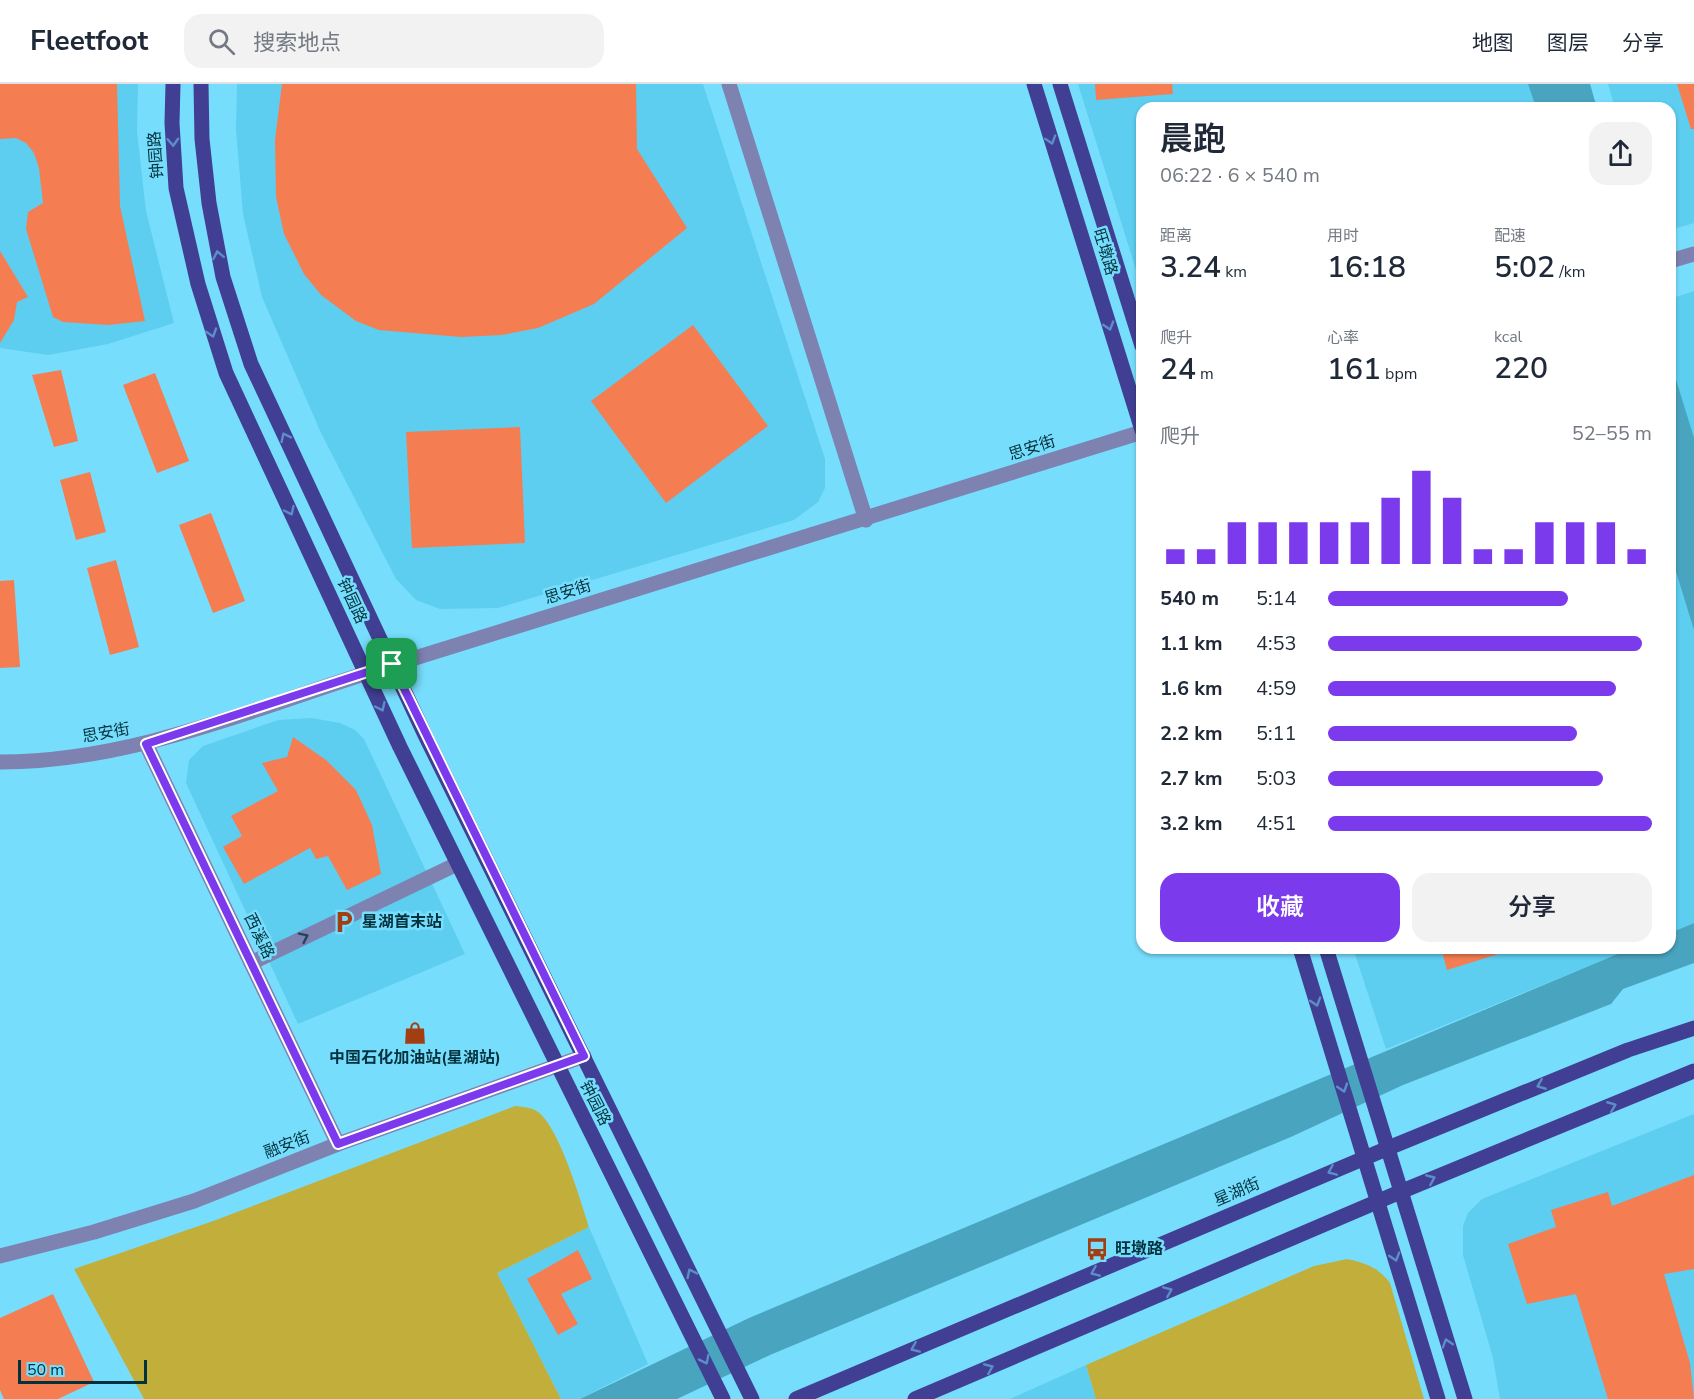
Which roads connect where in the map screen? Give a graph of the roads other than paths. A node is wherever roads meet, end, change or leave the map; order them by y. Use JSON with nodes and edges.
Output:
{"nodes":[{"id":1,"x":173,"y":84,"type":"edge"},
{"id":2,"x":201,"y":84,"type":"edge"},
{"id":3,"x":729,"y":84,"type":"edge"},
{"id":4,"x":1034,"y":84,"type":"edge"},
{"id":5,"x":1060,"y":84,"type":"edge"},
{"id":6,"x":1694,"y":254,"type":"edge"},
{"id":7,"x":1676,"y":259,"type":"edge"},
{"id":8,"x":1136,"y":327,"type":"edge"},
{"id":9,"x":1136,"y":412,"type":"edge"},
{"id":10,"x":1136,"y":433,"type":"edge"},
{"id":11,"x":866,"y":520,"type":"junction"},
{"id":12,"x":392,"y":664,"type":"junction"},
{"id":13,"x":366,"y":674,"type":"junction"},
{"id":14,"x":146,"y":744,"type":"junction"},
{"id":15,"x":0,"y":762,"type":"edge"},
{"id":16,"x":458,"y":864,"type":"junction"},
{"id":17,"x":1301,"y":954,"type":"edge"},
{"id":18,"x":1328,"y":954,"type":"edge"},
{"id":19,"x":251,"y":963,"type":"junction"},
{"id":20,"x":1694,"y":1028,"type":"edge"},
{"id":21,"x":584,"y":1056,"type":"junction"},
{"id":22,"x":556,"y":1066,"type":"junction"},
{"id":23,"x":1694,"y":1071,"type":"edge"},
{"id":24,"x":338,"y":1144,"type":"junction"},
{"id":25,"x":1386,"y":1149,"type":"junction"},
{"id":26,"x":1365,"y":1158,"type":"junction"},
{"id":27,"x":1400,"y":1192,"type":"junction"},
{"id":28,"x":1378,"y":1202,"type":"junction"},
{"id":29,"x":0,"y":1256,"type":"edge"},
{"id":30,"x":722,"y":1395,"type":"edge"},
{"id":31,"x":752,"y":1399,"type":"edge"},
{"id":32,"x":796,"y":1399,"type":"edge"},
{"id":33,"x":915,"y":1399,"type":"edge"},
{"id":34,"x":1438,"y":1399,"type":"edge"},
{"id":35,"x":1465,"y":1399,"type":"edge"}],
"edges":[{"from":1,"to":13,"type":"main road","name":"钟园路","one_way":true},
{"from":12,"to":2,"type":"main road","name":"钟园路","one_way":true},
{"from":3,"to":11,"type":"street"},
{"from":4,"to":9,"type":"main road","name":"旺墩路","one_way":true},
{"from":5,"to":8,"type":"main road","name":"旺墩路"},
{"from":6,"to":7,"type":"street"},
{"from":10,"to":11,"type":"street","name":"思安街"},
{"from":11,"to":12,"type":"street","name":"思安街"},
{"from":12,"to":13,"type":"street","name":"思安街"},
{"from":12,"to":21,"type":"main road","name":"钟园路"},
{"from":13,"to":14,"type":"street","name":"思安街"},
{"from":13,"to":16,"type":"main road","name":"钟园路","one_way":true},
{"from":14,"to":15,"type":"street","name":"思安街"},
{"from":14,"to":19,"type":"street","name":"西溪路"},
{"from":19,"to":16,"type":"street","one_way":true},
{"from":16,"to":22,"type":"main road","name":"钟园路"},
{"from":17,"to":26,"type":"main road","one_way":true},
{"from":18,"to":25,"type":"main road"},
{"from":19,"to":24,"type":"street","name":"西溪路"},
{"from":20,"to":25,"type":"main road","name":"星湖街","one_way":true},
{"from":21,"to":22,"type":"street","name":"融安街"},
{"from":31,"to":21,"type":"main road","name":"钟园路","one_way":true},
{"from":22,"to":24,"type":"street","name":"融安街"},
{"from":22,"to":30,"type":"main road","name":"钟园路","one_way":true},
{"from":27,"to":23,"type":"main road","one_way":true},
{"from":24,"to":29,"type":"street","name":"融安街"},
{"from":25,"to":26,"type":"main road","name":"星湖街"},
{"from":25,"to":27,"type":"main road"},
{"from":26,"to":28,"type":"main road"},
{"from":26,"to":32,"type":"main road","name":"星湖街","one_way":true},
{"from":27,"to":28,"type":"main road"},
{"from":35,"to":27,"type":"main road","one_way":true},
{"from":33,"to":28,"type":"main road","one_way":true},
{"from":28,"to":34,"type":"main road","one_way":true}]}
